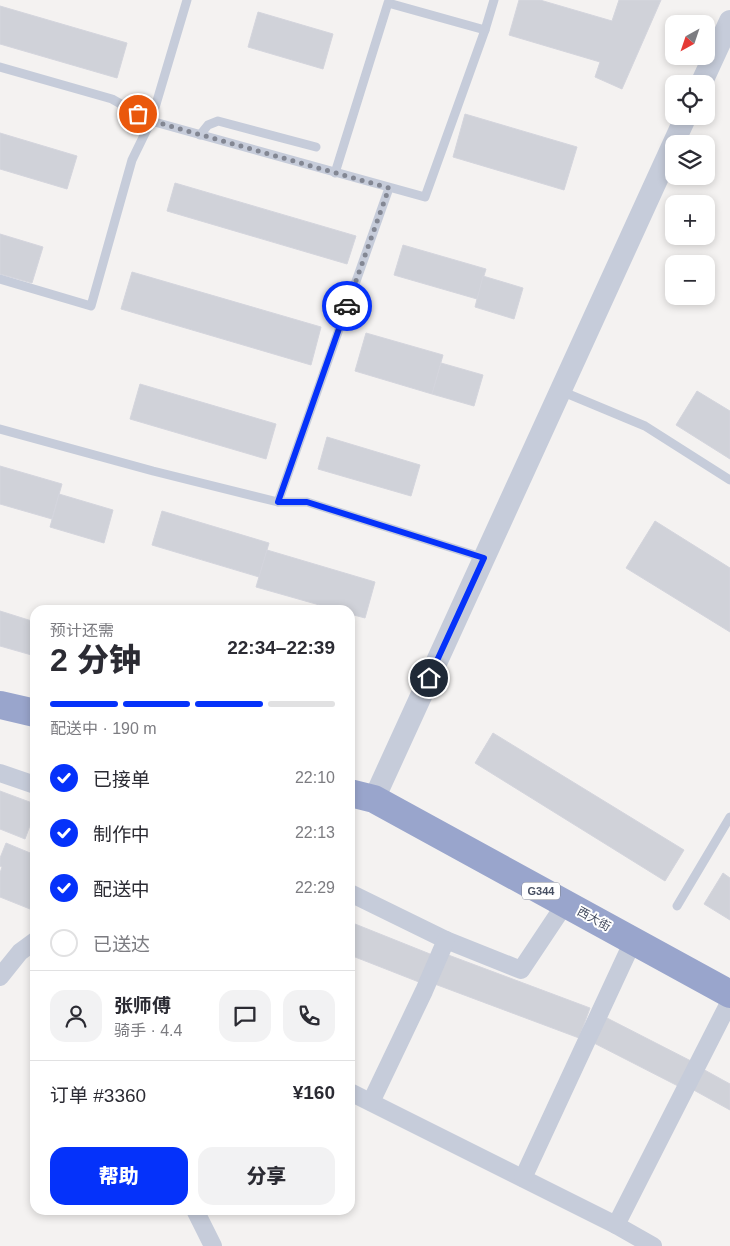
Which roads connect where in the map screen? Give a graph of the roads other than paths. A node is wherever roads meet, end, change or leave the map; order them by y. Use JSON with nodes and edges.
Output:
{"nodes":[{"id":1,"x":187,"y":0,"type":"edge"},
{"id":2,"x":494,"y":0,"type":"edge"},
{"id":3,"x":730,"y":20,"type":"edge"},
{"id":4,"x":485,"y":30,"type":"junction"},
{"id":5,"x":0,"y":67,"type":"edge"},
{"id":6,"x":705,"y":75,"type":"edge"},
{"id":7,"x":152,"y":121,"type":"junction"},
{"id":8,"x":682,"y":125,"type":"edge"},
{"id":9,"x":200,"y":135,"type":"junction"},
{"id":10,"x":316,"y":147,"type":"dead end"},
{"id":11,"x":335,"y":173,"type":"junction"},
{"id":12,"x":389,"y":188,"type":"junction"},
{"id":13,"x":0,"y":279,"type":"edge"},
{"id":14,"x":560,"y":391,"type":"junction"},
{"id":15,"x":0,"y":429,"type":"edge"},
{"id":16,"x":730,"y":480,"type":"edge"},
{"id":17,"x":278,"y":502,"type":"junction"},
{"id":18,"x":484,"y":558,"type":"junction"},
{"id":19,"x":0,"y":704,"type":"edge"},
{"id":20,"x":30,"y":712,"type":"edge"},
{"id":21,"x":0,"y":773,"type":"edge"},
{"id":22,"x":30,"y":783,"type":"edge"},
{"id":23,"x":362,"y":796,"type":"edge"},
{"id":24,"x":730,"y":817,"type":"edge"},
{"id":25,"x":355,"y":895,"type":"edge"},
{"id":26,"x":565,"y":904,"type":"junction"},
{"id":27,"x":677,"y":906,"type":"dead end"},
{"id":28,"x":446,"y":940,"type":"junction"},
{"id":29,"x":633,"y":941,"type":"junction"},
{"id":30,"x":30,"y":945,"type":"edge"},
{"id":31,"x":0,"y":977,"type":"edge"},
{"id":32,"x":730,"y":994,"type":"edge"},
{"id":33,"x":730,"y":1001,"type":"edge"},
{"id":34,"x":355,"y":1094,"type":"edge"},
{"id":35,"x":372,"y":1102,"type":"junction"},
{"id":36,"x":522,"y":1178,"type":"junction"},
{"id":37,"x":198,"y":1215,"type":"edge"},
{"id":38,"x":616,"y":1225,"type":"junction"},
{"id":39,"x":213,"y":1246,"type":"edge"},
{"id":40,"x":653,"y":1246,"type":"edge"}],
"edges":[{"from":1,"to":7,"type":"lane"},
{"from":2,"to":4,"type":"lane"},
{"from":3,"to":6,"type":"street"},
{"from":4,"to":11,"type":"lane"},
{"from":4,"to":12,"type":"lane"},
{"from":5,"to":7,"type":"lane"},
{"from":7,"to":9,"type":"lane"},
{"from":7,"to":13,"type":"lane"},
{"from":8,"to":14,"type":"street"},
{"from":9,"to":10,"type":"lane"},
{"from":9,"to":11,"type":"lane"},
{"from":11,"to":12,"type":"lane"},
{"from":12,"to":17,"type":"lane"},
{"from":14,"to":16,"type":"lane"},
{"from":14,"to":18,"type":"street"},
{"from":15,"to":17,"type":"lane"},
{"from":17,"to":18,"type":"lane"},
{"from":18,"to":23,"type":"street"},
{"from":19,"to":20,"type":"highway"},
{"from":21,"to":22,"type":"street"},
{"from":23,"to":26,"type":"highway","name":"西大街","number":"G344"},
{"from":24,"to":27,"type":"lane"},
{"from":25,"to":28,"type":"street"},
{"from":26,"to":28,"type":"street"},
{"from":26,"to":29,"type":"highway","name":"西大街","number":"G344"},
{"from":28,"to":35,"type":"street"},
{"from":29,"to":32,"type":"highway","name":"西大街","number":"G344"},
{"from":29,"to":36,"type":"street"},
{"from":30,"to":31,"type":"street"},
{"from":33,"to":38,"type":"street"},
{"from":34,"to":35,"type":"street"},
{"from":35,"to":36,"type":"street"},
{"from":36,"to":38,"type":"street"},
{"from":37,"to":39,"type":"street"},
{"from":38,"to":40,"type":"street"}]}
